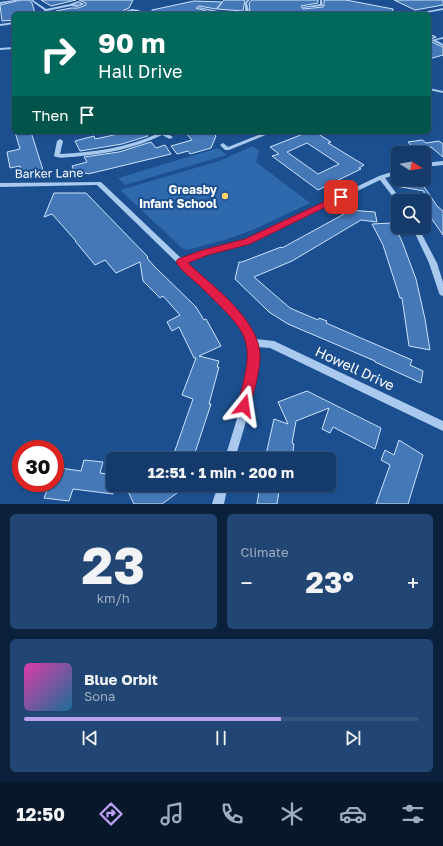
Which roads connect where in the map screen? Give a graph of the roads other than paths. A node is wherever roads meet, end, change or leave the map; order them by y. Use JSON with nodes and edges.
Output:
{"nodes":[{"id":1,"x":20,"y":0,"type":"edge"},
{"id":2,"x":31,"y":0,"type":"edge"},
{"id":3,"x":249,"y":0,"type":"edge"},
{"id":4,"x":318,"y":0,"type":"edge"},
{"id":5,"x":321,"y":0,"type":"edge"},
{"id":6,"x":0,"y":3,"type":"edge"},
{"id":7,"x":71,"y":5,"type":"dead end"},
{"id":8,"x":302,"y":7,"type":"dead end"},
{"id":9,"x":199,"y":8,"type":"dead end"},
{"id":10,"x":442,"y":10,"type":"edge"},
{"id":11,"x":46,"y":12,"type":"edge"},
{"id":12,"x":126,"y":12,"type":"edge"},
{"id":13,"x":138,"y":12,"type":"edge"},
{"id":14,"x":223,"y":12,"type":"edge"},
{"id":15,"x":246,"y":12,"type":"edge"},
{"id":16,"x":428,"y":12,"type":"edge"},
{"id":17,"x":12,"y":23,"type":"edge"},
{"id":18,"x":0,"y":25,"type":"edge"},
{"id":19,"x":443,"y":38,"type":"edge"},
{"id":20,"x":431,"y":40,"type":"edge"},
{"id":21,"x":443,"y":45,"type":"edge"},
{"id":22,"x":12,"y":48,"type":"edge"},
{"id":23,"x":0,"y":49,"type":"edge"},
{"id":24,"x":431,"y":90,"type":"edge"},
{"id":25,"x":437,"y":91,"type":"junction"},
{"id":26,"x":443,"y":92,"type":"edge"},
{"id":27,"x":431,"y":94,"type":"edge"},
{"id":28,"x":158,"y":134,"type":"edge"},
{"id":29,"x":162,"y":134,"type":"edge"},
{"id":30,"x":265,"y":134,"type":"edge"},
{"id":31,"x":170,"y":137,"type":"dead end"},
{"id":32,"x":60,"y":141,"type":"dead end"},
{"id":33,"x":223,"y":145,"type":"dead end"},
{"id":34,"x":443,"y":163,"type":"edge"},
{"id":35,"x":431,"y":164,"type":"edge"},
{"id":36,"x":391,"y":174,"type":"edge"},
{"id":37,"x":381,"y":177,"type":"junction"},
{"id":38,"x":0,"y":185,"type":"edge"},
{"id":39,"x":394,"y":194,"type":"edge"},
{"id":40,"x":418,"y":234,"type":"edge"},
{"id":41,"x":181,"y":262,"type":"junction"},
{"id":42,"x":443,"y":293,"type":"edge"},
{"id":43,"x":252,"y":343,"type":"junction"},
{"id":44,"x":443,"y":426,"type":"edge"},
{"id":45,"x":232,"y":452,"type":"edge"},
{"id":46,"x":221,"y":492,"type":"edge"},
{"id":47,"x":218,"y":504,"type":"edge"}],
"edges":[{"from":1,"to":6,"type":"street"},
{"from":2,"to":11,"type":"street"},
{"from":3,"to":15,"type":"street"},
{"from":4,"to":5,"type":"street"},
{"from":5,"to":8,"type":"street"},
{"from":7,"to":11,"type":"street"},
{"from":9,"to":14,"type":"street"},
{"from":10,"to":16,"type":"street"},
{"from":12,"to":13,"type":"street"},
{"from":17,"to":18,"type":"street"},
{"from":19,"to":20,"type":"street"},
{"from":20,"to":21,"type":"street"},
{"from":22,"to":23,"type":"street"},
{"from":24,"to":25,"type":"street"},
{"from":25,"to":26,"type":"street"},
{"from":25,"to":27,"type":"street"},
{"from":28,"to":32,"type":"street"},
{"from":29,"to":31,"type":"street"},
{"from":30,"to":33,"type":"street"},
{"from":34,"to":35,"type":"street"},
{"from":36,"to":37,"type":"street"},
{"from":37,"to":39,"type":"street"},
{"from":37,"to":41,"type":"street"},
{"from":38,"to":41,"type":"street","name":"Barker Lane"},
{"from":40,"to":42,"type":"street"},
{"from":41,"to":43,"type":"street"},
{"from":43,"to":44,"type":"street","name":"Howell Drive"},
{"from":43,"to":45,"type":"street"},
{"from":46,"to":47,"type":"street"}]}
